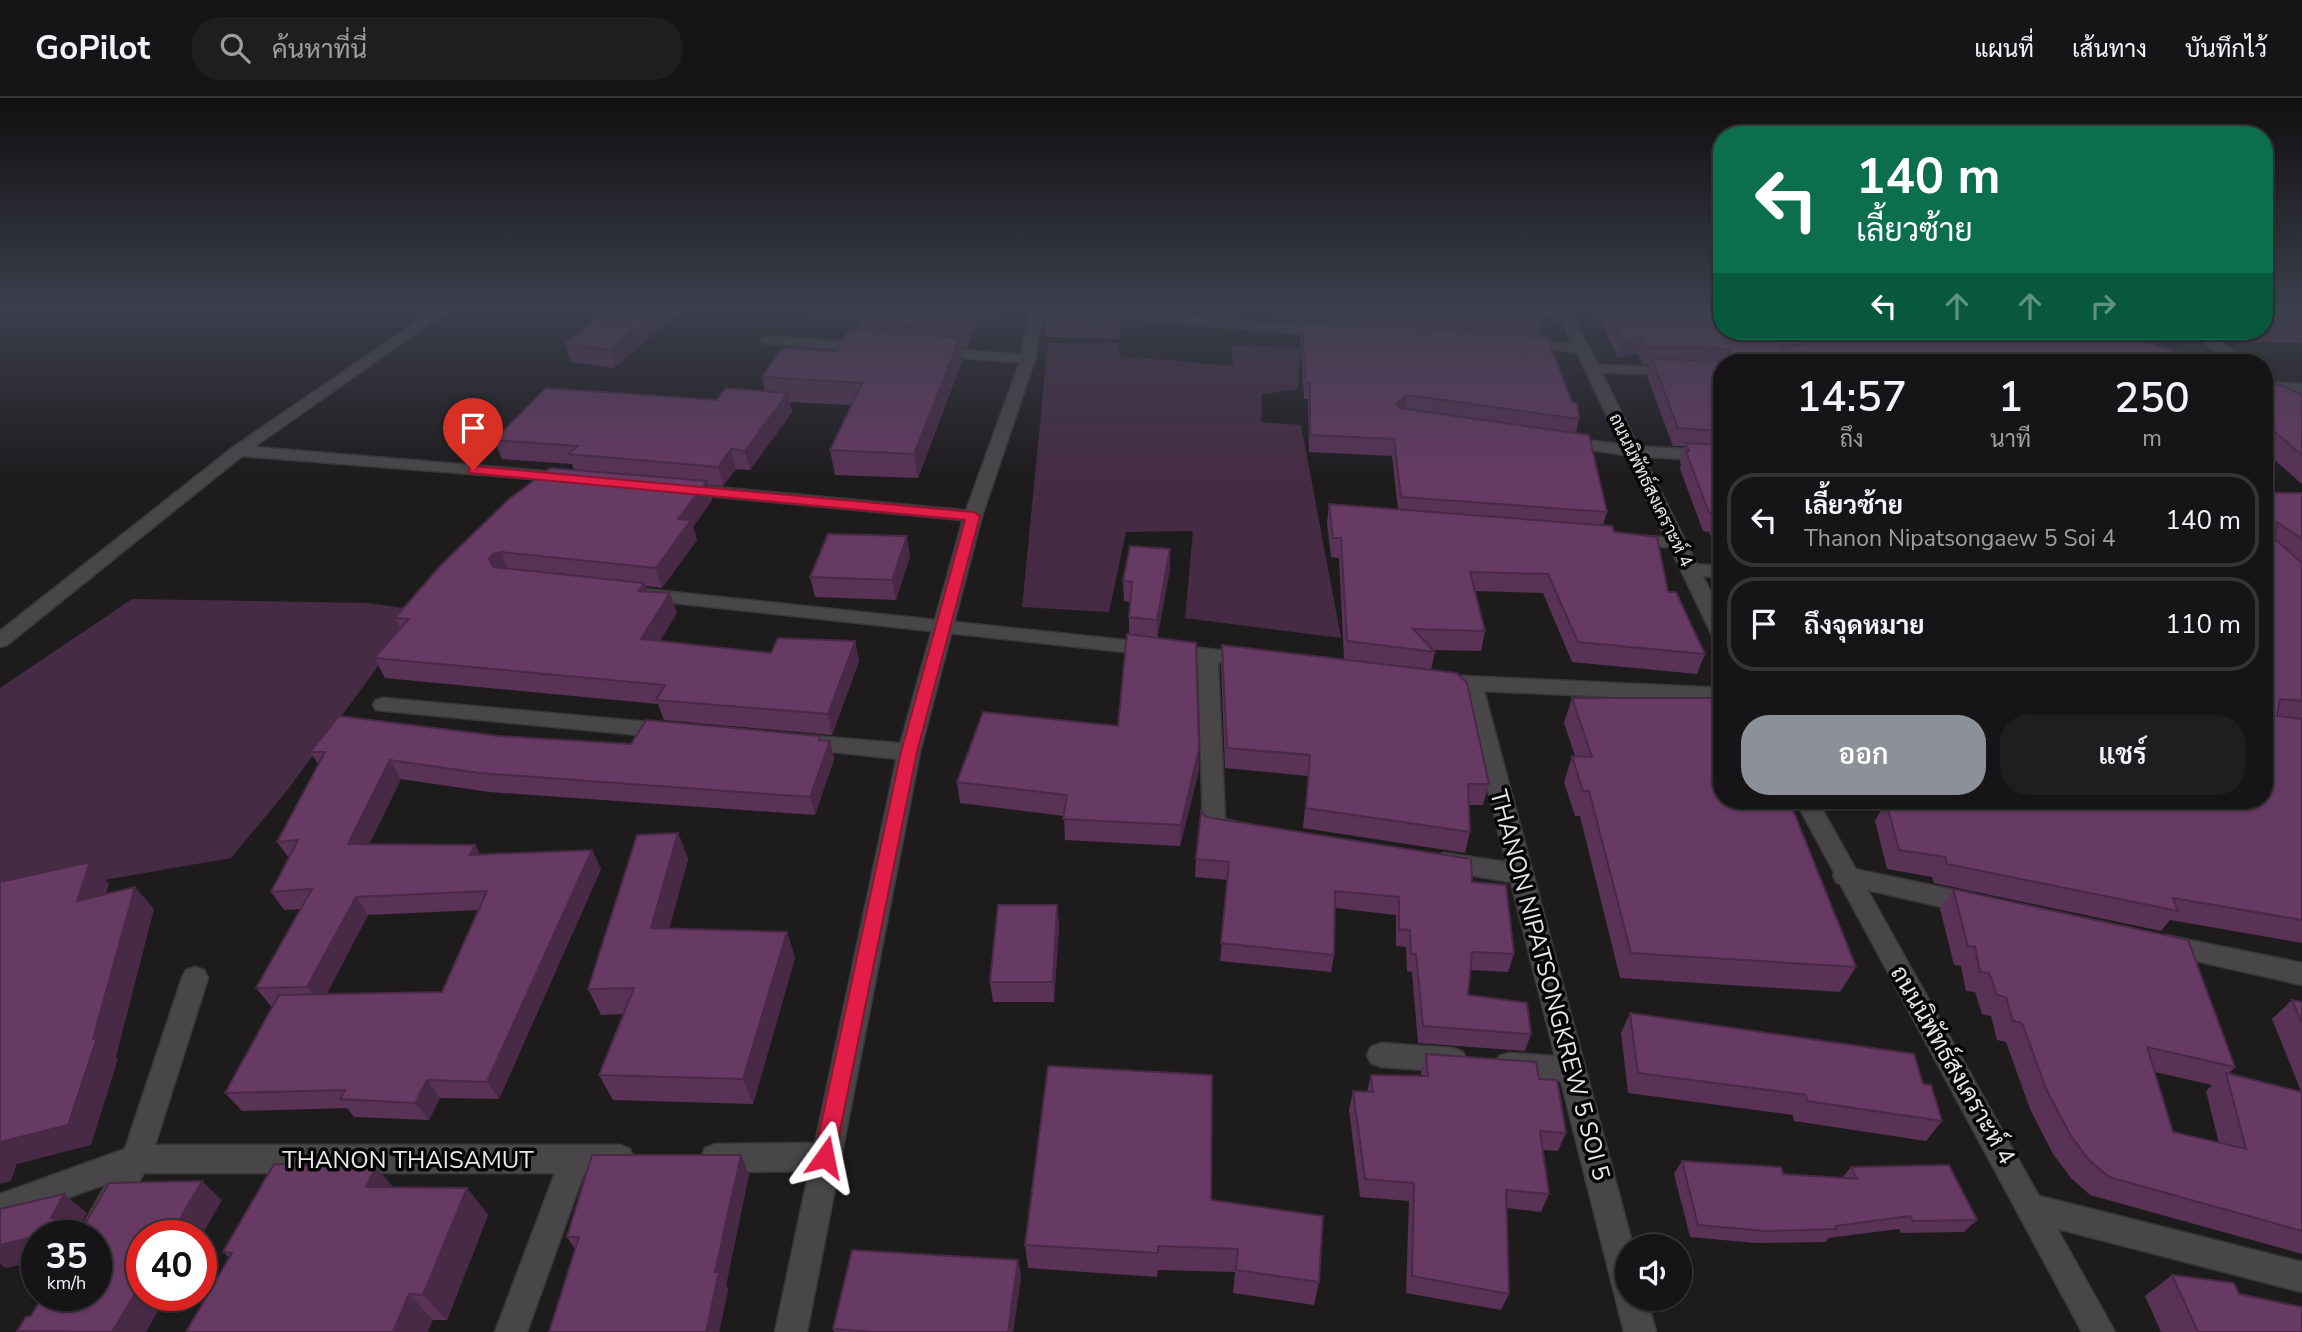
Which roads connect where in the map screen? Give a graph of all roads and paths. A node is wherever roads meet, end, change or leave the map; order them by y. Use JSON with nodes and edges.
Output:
{"nodes":[{"id":1,"x":363,"y":365,"type":"edge"},
{"id":2,"x":1026,"y":365,"type":"edge"},
{"id":3,"x":1590,"y":365,"type":"edge"},
{"id":4,"x":1592,"y":369,"type":"junction"},
{"id":5,"x":1713,"y":372,"type":"edge"},
{"id":6,"x":2273,"y":386,"type":"edge"},
{"id":7,"x":2273,"y":389,"type":"edge"},
{"id":8,"x":2302,"y":389,"type":"edge"},
{"id":9,"x":2292,"y":402,"type":"edge"},
{"id":10,"x":1551,"y":440,"type":"edge"},
{"id":11,"x":238,"y":451,"type":"junction"},
{"id":12,"x":1632,"y":451,"type":"junction"},
{"id":13,"x":1713,"y":456,"type":"edge"},
{"id":14,"x":578,"y":479,"type":"edge"},
{"id":15,"x":660,"y":486,"type":"edge"},
{"id":16,"x":973,"y":516,"type":"junction"},
{"id":17,"x":1612,"y":538,"type":"edge"},
{"id":18,"x":1679,"y":544,"type":"junction"},
{"id":19,"x":1690,"y":570,"type":"junction"},
{"id":20,"x":1713,"y":571,"type":"edge"},
{"id":21,"x":631,"y":593,"type":"edge"},
{"id":22,"x":1713,"y":617,"type":"edge"},
{"id":23,"x":943,"y":628,"type":"junction"},
{"id":24,"x":0,"y":641,"type":"edge"},
{"id":25,"x":1208,"y":654,"type":"junction"},
{"id":26,"x":1274,"y":662,"type":"edge"},
{"id":27,"x":1419,"y":679,"type":"edge"},
{"id":28,"x":1472,"y":686,"type":"junction"},
{"id":29,"x":1713,"y":695,"type":"edge"},
{"id":30,"x":383,"y":705,"type":"dead end"},
{"id":31,"x":688,"y":732,"type":"edge"},
{"id":32,"x":785,"y":741,"type":"edge"},
{"id":33,"x":909,"y":752,"type":"junction"},
{"id":34,"x":1811,"y":809,"type":"edge"},
{"id":35,"x":1254,"y":833,"type":"edge"},
{"id":36,"x":1428,"y":860,"type":"edge"},
{"id":37,"x":1522,"y":874,"type":"junction"},
{"id":38,"x":1845,"y":876,"type":"junction"},
{"id":39,"x":1993,"y":908,"type":"edge"},
{"id":40,"x":2141,"y":940,"type":"edge"},
{"id":41,"x":2302,"y":974,"type":"edge"},
{"id":42,"x":195,"y":978,"type":"dead end"},
{"id":43,"x":1381,"y":1055,"type":"dead end"},
{"id":44,"x":1573,"y":1070,"type":"junction"},
{"id":45,"x":825,"y":1157,"type":"junction"},
{"id":46,"x":136,"y":1158,"type":"junction"},
{"id":47,"x":643,"y":1159,"type":"edge"},
{"id":48,"x":685,"y":1159,"type":"edge"},
{"id":49,"x":574,"y":1160,"type":"junction"},
{"id":50,"x":0,"y":1208,"type":"edge"},
{"id":51,"x":2035,"y":1209,"type":"junction"},
{"id":52,"x":101,"y":1220,"type":"edge"},
{"id":53,"x":1615,"y":1234,"type":"edge"},
{"id":54,"x":2302,"y":1277,"type":"edge"},
{"id":55,"x":1634,"y":1311,"type":"edge"},
{"id":56,"x":511,"y":1332,"type":"edge"},
{"id":57,"x":790,"y":1332,"type":"edge"},
{"id":58,"x":1640,"y":1332,"type":"edge"},
{"id":59,"x":2099,"y":1332,"type":"edge"}],
"edges":[{"from":1,"to":11,"type":"street"},
{"from":2,"to":16,"type":"street"},
{"from":3,"to":4,"type":"street","name":"ถนนนิพัทธ์สงเคราะห์ 4"},
{"from":4,"to":5,"type":"street"},
{"from":4,"to":12,"type":"street","name":"ถนนนิพัทธ์สงเคราะห์ 4"},
{"from":6,"to":8,"type":"street"},
{"from":7,"to":9,"type":"street"},
{"from":10,"to":12,"type":"street"},
{"from":11,"to":14,"type":"street"},
{"from":11,"to":24,"type":"street"},
{"from":12,"to":13,"type":"street"},
{"from":12,"to":18,"type":"street","name":"ถนนนิพัทธ์สงเคราะห์ 4"},
{"from":15,"to":16,"type":"street"},
{"from":16,"to":23,"type":"street"},
{"from":17,"to":18,"type":"street"},
{"from":18,"to":19,"type":"street","name":"ถนนนิพัทธ์สงเคราะห์ 4"},
{"from":19,"to":20,"type":"street"},
{"from":19,"to":22,"type":"street","name":"ถนนนิพัทธ์สงเคราะห์ 4"},
{"from":21,"to":23,"type":"street"},
{"from":23,"to":25,"type":"street"},
{"from":23,"to":33,"type":"street"},
{"from":25,"to":26,"type":"street"},
{"from":25,"to":35,"type":"street"},
{"from":27,"to":28,"type":"street"},
{"from":28,"to":29,"type":"street"},
{"from":28,"to":37,"type":"street","name":"THANON NIPATSONGKREW 5 SOI 5"},
{"from":30,"to":31,"type":"street"},
{"from":32,"to":33,"type":"street"},
{"from":33,"to":45,"type":"street"},
{"from":34,"to":38,"type":"street","name":"ถนนนิพัทธ์สงเคราะห์ 4"},
{"from":36,"to":37,"type":"street"},
{"from":37,"to":44,"type":"street","name":"THANON NIPATSONGKREW 5 SOI 5"},
{"from":38,"to":39,"type":"street"},
{"from":38,"to":51,"type":"street","name":"ถนนนิพัทธ์สงเคราะห์ 4"},
{"from":40,"to":41,"type":"street"},
{"from":42,"to":46,"type":"street"},
{"from":43,"to":44,"type":"street"},
{"from":44,"to":53,"type":"street","name":"THANON NIPATSONGKREW 5 SOI 5"},
{"from":45,"to":48,"type":"street"},
{"from":45,"to":57,"type":"street"},
{"from":46,"to":49,"type":"street","name":"THANON THAISAMUT"},
{"from":46,"to":50,"type":"street","name":"THANON THAISAMUT"},
{"from":46,"to":52,"type":"street"},
{"from":47,"to":49,"type":"street","name":"THANON THAISAMUT"},
{"from":49,"to":56,"type":"street"},
{"from":51,"to":54,"type":"street"},
{"from":51,"to":59,"type":"street","name":"ถนนนิพัทธ์สงเคราะห์ 4"},
{"from":55,"to":58,"type":"street"}]}
